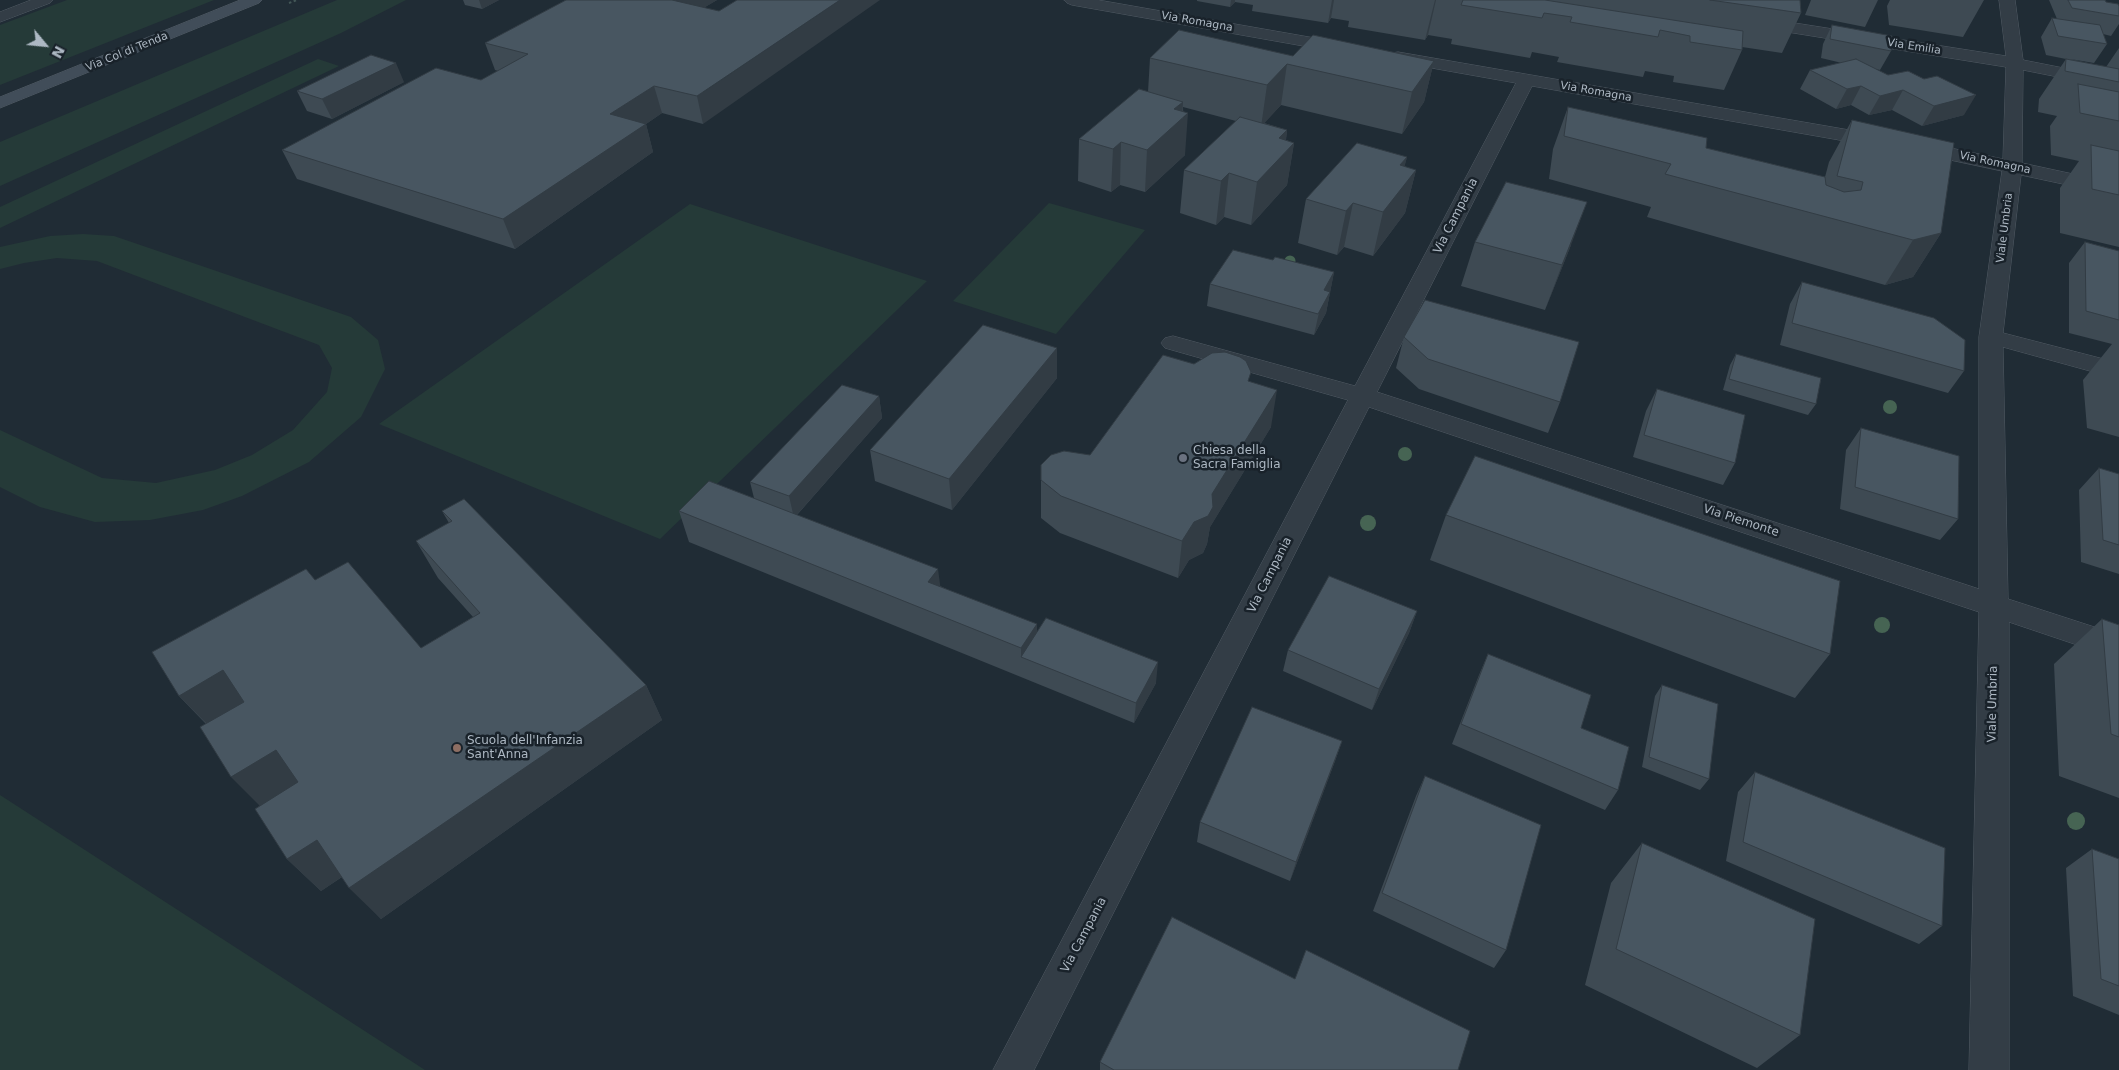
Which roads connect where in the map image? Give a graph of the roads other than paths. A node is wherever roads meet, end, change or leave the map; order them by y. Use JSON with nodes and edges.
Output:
{"nodes":[{"id":1,"x":45,"y":0,"type":"edge"},
{"id":2,"x":254,"y":0,"type":"edge"},
{"id":3,"x":1072,"y":0,"type":"edge"},
{"id":4,"x":2007,"y":0,"type":"edge"},
{"id":5,"x":0,"y":16,"type":"edge"},
{"id":6,"x":1736,"y":19,"type":"dead end"},
{"id":7,"x":1362,"y":51,"type":"edge"},
{"id":8,"x":1381,"y":54,"type":"edge"},
{"id":9,"x":2015,"y":63,"type":"junction"},
{"id":10,"x":1526,"y":80,"type":"junction"},
{"id":11,"x":2119,"y":84,"type":"edge"},
{"id":12,"x":0,"y":103,"type":"edge"},
{"id":13,"x":2012,"y":166,"type":"junction"},
{"id":14,"x":2119,"y":190,"type":"edge"},
{"id":15,"x":1991,"y":337,"type":"junction"},
{"id":16,"x":1173,"y":344,"type":"dead end"},
{"id":17,"x":2119,"y":371,"type":"edge"},
{"id":18,"x":1363,"y":396,"type":"junction"},
{"id":19,"x":1994,"y":605,"type":"junction"},
{"id":20,"x":2119,"y":647,"type":"edge"},
{"id":21,"x":1013,"y":1070,"type":"edge"},
{"id":22,"x":1989,"y":1070,"type":"edge"}],
"edges":[{"from":1,"to":5,"type":"street"},
{"from":2,"to":12,"type":"main road","name":"Via Col di Tenda"},
{"from":3,"to":7,"type":"street","name":"Via Romagna"},
{"from":4,"to":9,"type":"street","name":"Viale Umbria"},
{"from":6,"to":9,"type":"street","name":"Via Emilia"},
{"from":8,"to":10,"type":"street","name":"Via Romagna"},
{"from":9,"to":11,"type":"street","name":"Via Emilia"},
{"from":9,"to":13,"type":"street","name":"Viale Umbria"},
{"from":10,"to":13,"type":"street","name":"Via Romagna"},
{"from":10,"to":18,"type":"street","name":"Via Campania"},
{"from":13,"to":14,"type":"street","name":"Via Romagna"},
{"from":13,"to":15,"type":"street","name":"Viale Umbria"},
{"from":15,"to":17,"type":"street"},
{"from":15,"to":19,"type":"street","name":"Viale Umbria"},
{"from":16,"to":18,"type":"street","name":"Via Piemonte"},
{"from":18,"to":19,"type":"street","name":"Via Piemonte"},
{"from":18,"to":21,"type":"street","name":"Via Campania"},
{"from":19,"to":20,"type":"street","name":"Via Piemonte"},
{"from":19,"to":22,"type":"street","name":"Viale Umbria"}]}
